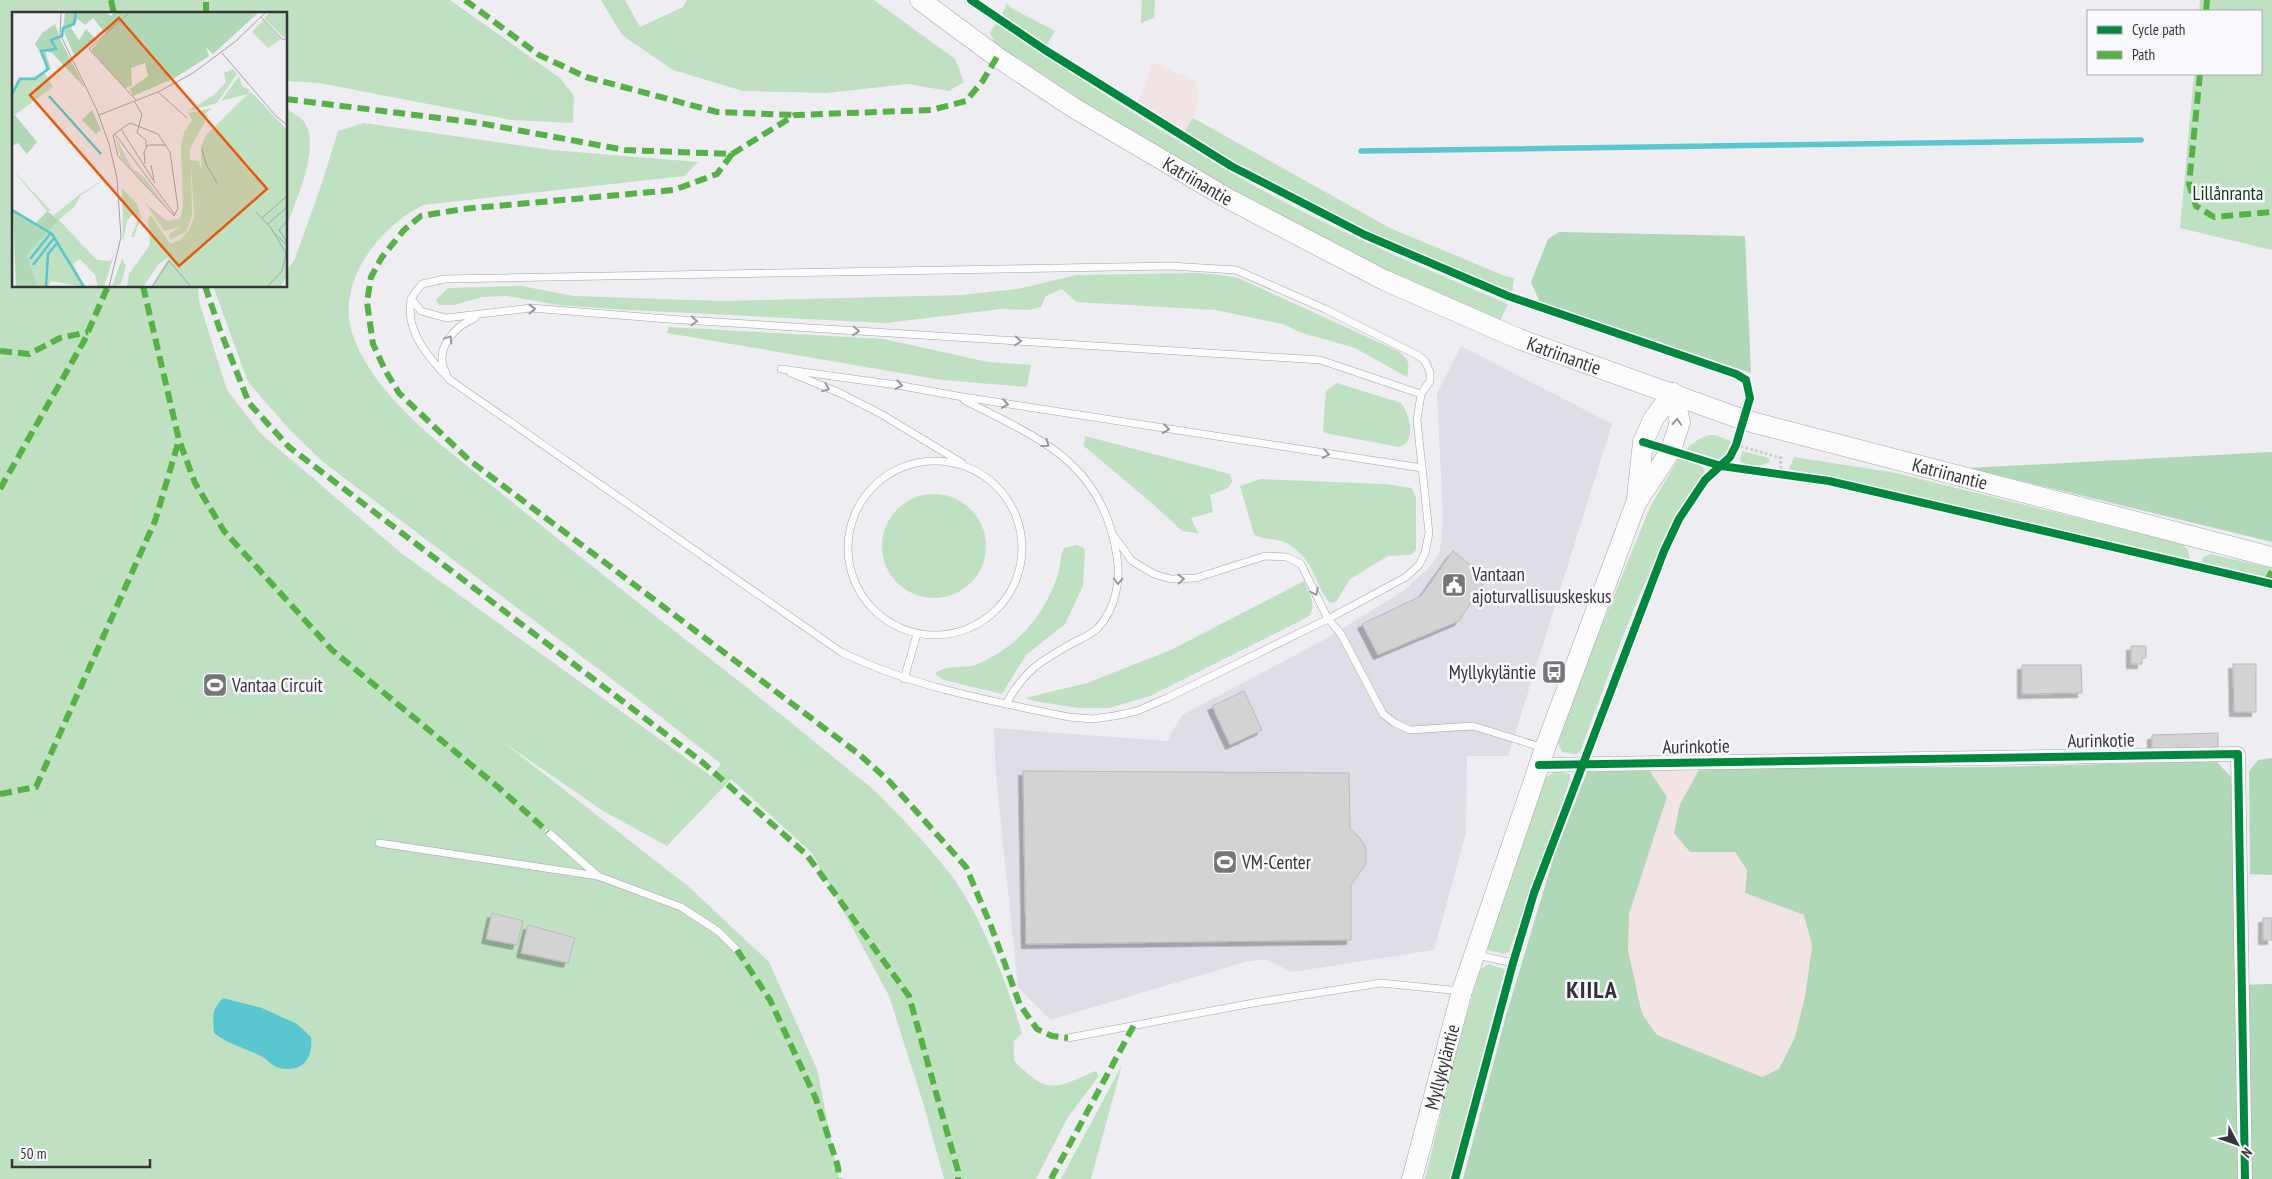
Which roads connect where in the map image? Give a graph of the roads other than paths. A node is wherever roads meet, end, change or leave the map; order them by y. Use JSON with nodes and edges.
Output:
{"nodes":[{"id":1,"x":920,"y":0,"type":"edge"},
{"id":2,"x":411,"y":299,"type":"junction"},
{"id":3,"x":483,"y":314,"type":"junction"},
{"id":4,"x":450,"y":380,"type":"junction"},
{"id":5,"x":1673,"y":393,"type":"junction"},
{"id":6,"x":1421,"y":394,"type":"junction"},
{"id":7,"x":957,"y":396,"type":"junction"},
{"id":8,"x":1422,"y":468,"type":"junction"},
{"id":9,"x":976,"y":471,"type":"junction"},
{"id":10,"x":1636,"y":503,"type":"junction"},
{"id":11,"x":1114,"y":536,"type":"junction"},
{"id":12,"x":2272,"y":557,"type":"edge"},
{"id":13,"x":1328,"y":619,"type":"junction"},
{"id":14,"x":917,"y":634,"type":"junction"},
{"id":15,"x":904,"y":679,"type":"junction"},
{"id":16,"x":1006,"y":704,"type":"junction"},
{"id":17,"x":1542,"y":756,"type":"junction"},
{"id":18,"x":548,"y":832,"type":"dead end"},
{"id":19,"x":379,"y":843,"type":"dead end"},
{"id":20,"x":598,"y":876,"type":"junction"},
{"id":21,"x":737,"y":950,"type":"dead end"},
{"id":22,"x":1474,"y":954,"type":"junction"},
{"id":23,"x":1512,"y":963,"type":"dead end"},
{"id":24,"x":1462,"y":991,"type":"junction"},
{"id":25,"x":1068,"y":1038,"type":"dead end"},
{"id":26,"x":1412,"y":1179,"type":"edge"},
{"id":27,"x":2245,"y":1179,"type":"edge"}],
"edges":[{"from":1,"to":5,"type":"main road","name":"Katriinantie"},
{"from":2,"to":3,"type":"lane"},
{"from":2,"to":4,"type":"lane"},
{"from":2,"to":6,"type":"lane"},
{"from":4,"to":3,"type":"lane","one_way":true},
{"from":3,"to":6,"type":"lane","one_way":true},
{"from":4,"to":15,"type":"lane"},
{"from":5,"to":10,"type":"main road","name":"Myllykyläntie"},
{"from":10,"to":5,"type":"main road","name":"Myllykyläntie","one_way":true},
{"from":5,"to":12,"type":"main road","name":"Katriinantie"},
{"from":6,"to":8,"type":"lane"},
{"from":7,"to":8,"type":"lane","one_way":true},
{"from":7,"to":9,"type":"lane"},
{"from":7,"to":11,"type":"lane","one_way":true},
{"from":8,"to":13,"type":"lane"},
{"from":9,"to":14,"type":"lane"},
{"from":9,"to":14,"type":"lane"},
{"from":10,"to":17,"type":"main road","name":"Myllykyläntie"},
{"from":11,"to":13,"type":"lane","one_way":true},
{"from":11,"to":16,"type":"lane","one_way":true},
{"from":13,"to":16,"type":"lane"},
{"from":13,"to":17,"type":"lane"},
{"from":14,"to":15,"type":"lane"},
{"from":15,"to":16,"type":"lane"},
{"from":17,"to":22,"type":"main road","name":"Myllykyläntie"},
{"from":17,"to":27,"type":"street","name":"Aurinkotie"},
{"from":18,"to":20,"type":"lane"},
{"from":19,"to":20,"type":"lane"},
{"from":20,"to":21,"type":"lane"},
{"from":22,"to":23,"type":"lane"},
{"from":22,"to":24,"type":"main road","name":"Myllykyläntie"},
{"from":24,"to":25,"type":"lane"},
{"from":24,"to":26,"type":"main road","name":"Myllykyläntie"}]}
